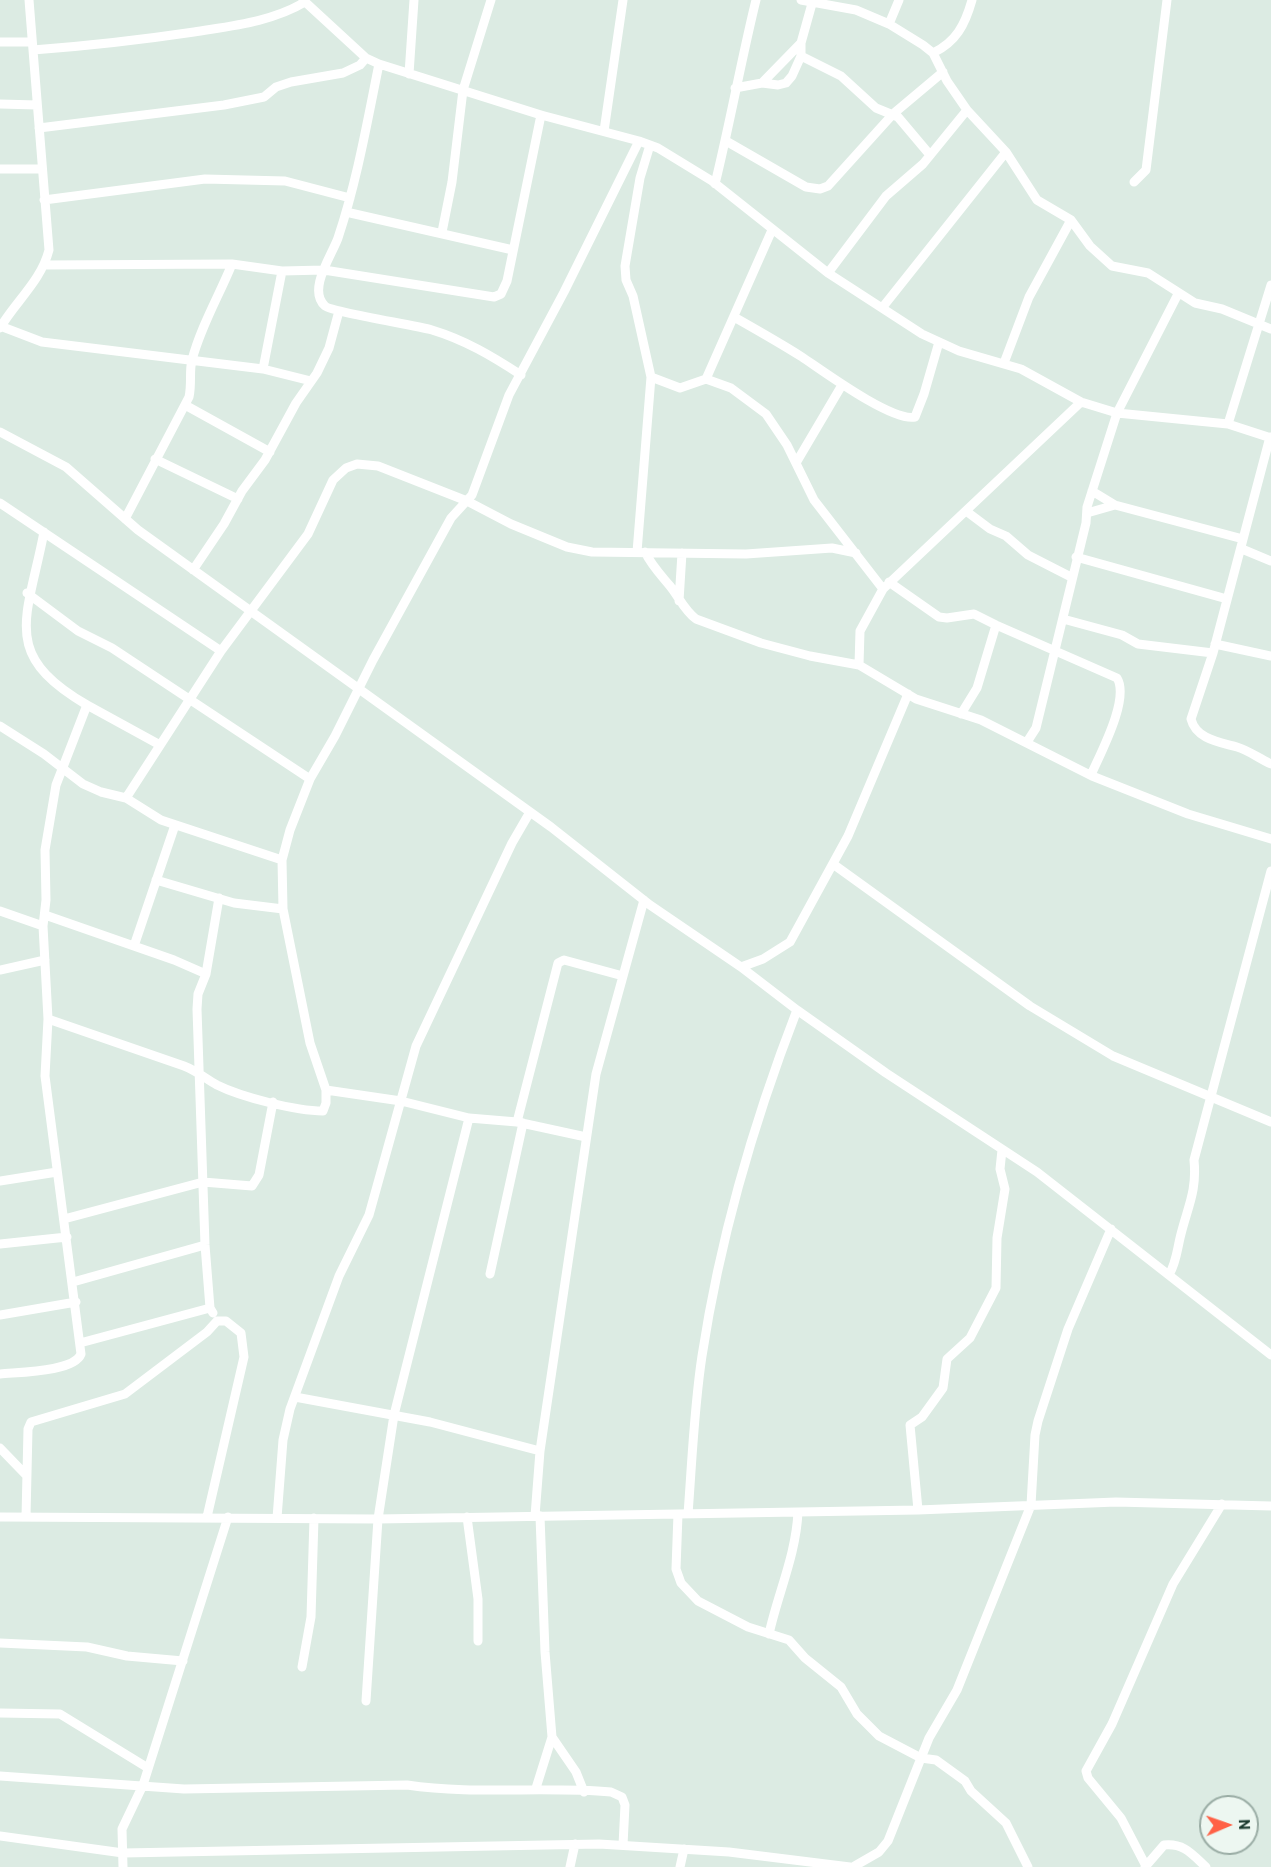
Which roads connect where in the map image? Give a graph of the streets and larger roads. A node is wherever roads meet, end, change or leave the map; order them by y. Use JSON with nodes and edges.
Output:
{"nodes":[{"id":1,"x":29,"y":0,"type":"edge"},
{"id":2,"x":414,"y":0,"type":"edge"},
{"id":3,"x":491,"y":0,"type":"edge"},
{"id":4,"x":623,"y":0,"type":"edge"},
{"id":5,"x":756,"y":0,"type":"edge"},
{"id":6,"x":801,"y":0,"type":"edge"},
{"id":7,"x":898,"y":0,"type":"edge"},
{"id":8,"x":972,"y":0,"type":"edge"},
{"id":9,"x":1167,"y":0,"type":"edge"},
{"id":10,"x":304,"y":1,"type":"edge"},
{"id":11,"x":812,"y":1,"type":"edge"},
{"id":12,"x":889,"y":24,"type":"junction"},
{"id":13,"x":0,"y":42,"type":"edge"},
{"id":14,"x":801,"y":43,"type":"junction"},
{"id":15,"x":32,"y":46,"type":"junction"},
{"id":16,"x":933,"y":53,"type":"junction"},
{"id":17,"x":801,"y":56,"type":"junction"},
{"id":18,"x":366,"y":58,"type":"junction"},
{"id":19,"x":379,"y":64,"type":"junction"},
{"id":20,"x":943,"y":72,"type":"junction"},
{"id":21,"x":409,"y":74,"type":"junction"},
{"id":22,"x":762,"y":83,"type":"junction"},
{"id":23,"x":735,"y":88,"type":"junction"},
{"id":24,"x":464,"y":90,"type":"junction"},
{"id":25,"x":0,"y":104,"type":"edge"},
{"id":26,"x":37,"y":105,"type":"junction"},
{"id":27,"x":968,"y":111,"type":"junction"},
{"id":28,"x":893,"y":114,"type":"junction"},
{"id":29,"x":541,"y":115,"type":"junction"},
{"id":30,"x":39,"y":128,"type":"junction"},
{"id":31,"x":604,"y":131,"type":"junction"},
{"id":32,"x":639,"y":141,"type":"junction"},
{"id":33,"x":726,"y":141,"type":"junction"},
{"id":34,"x":650,"y":145,"type":"junction"},
{"id":35,"x":1005,"y":152,"type":"junction"},
{"id":36,"x":930,"y":155,"type":"junction"},
{"id":37,"x":0,"y":169,"type":"edge"},
{"id":38,"x":42,"y":169,"type":"junction"},
{"id":39,"x":1134,"y":182,"type":"dead end"},
{"id":40,"x":715,"y":184,"type":"junction"},
{"id":41,"x":350,"y":198,"type":"junction"},
{"id":42,"x":44,"y":200,"type":"junction"},
{"id":43,"x":346,"y":212,"type":"junction"},
{"id":44,"x":1071,"y":220,"type":"junction"},
{"id":45,"x":772,"y":230,"type":"junction"},
{"id":46,"x":442,"y":232,"type":"junction"},
{"id":47,"x":513,"y":250,"type":"junction"},
{"id":48,"x":232,"y":264,"type":"junction"},
{"id":49,"x":45,"y":265,"type":"junction"},
{"id":50,"x":324,"y":270,"type":"junction"},
{"id":51,"x":282,"y":271,"type":"junction"},
{"id":52,"x":828,"y":273,"type":"junction"},
{"id":53,"x":1271,"y":285,"type":"edge"},
{"id":54,"x":1178,"y":294,"type":"junction"},
{"id":55,"x":882,"y":308,"type":"junction"},
{"id":56,"x":339,"y":311,"type":"junction"},
{"id":57,"x":734,"y":317,"type":"junction"},
{"id":58,"x":1258,"y":324,"type":"junction"},
{"id":59,"x":0,"y":327,"type":"edge"},
{"id":60,"x":1271,"y":329,"type":"edge"},
{"id":61,"x":939,"y":342,"type":"junction"},
{"id":62,"x":192,"y":362,"type":"junction"},
{"id":63,"x":1004,"y":363,"type":"junction"},
{"id":64,"x":263,"y":369,"type":"junction"},
{"id":65,"x":521,"y":375,"type":"junction"},
{"id":66,"x":651,"y":377,"type":"junction"},
{"id":67,"x":706,"y":379,"type":"junction"},
{"id":68,"x":311,"y":381,"type":"junction"},
{"id":69,"x":842,"y":385,"type":"junction"},
{"id":70,"x":1081,"y":402,"type":"junction"},
{"id":71,"x":184,"y":405,"type":"junction"},
{"id":72,"x":1117,"y":413,"type":"junction"},
{"id":73,"x":1228,"y":424,"type":"junction"},
{"id":74,"x":0,"y":432,"type":"edge"},
{"id":75,"x":1271,"y":438,"type":"edge"},
{"id":76,"x":270,"y":452,"type":"junction"},
{"id":77,"x":155,"y":459,"type":"junction"},
{"id":78,"x":796,"y":463,"type":"junction"},
{"id":79,"x":1092,"y":491,"type":"junction"},
{"id":80,"x":237,"y":499,"type":"junction"},
{"id":81,"x":466,"y":501,"type":"junction"},
{"id":82,"x":0,"y":502,"type":"edge"},
{"id":83,"x":1115,"y":505,"type":"junction"},
{"id":84,"x":966,"y":511,"type":"junction"},
{"id":85,"x":1087,"y":513,"type":"junction"},
{"id":86,"x":125,"y":519,"type":"junction"},
{"id":87,"x":44,"y":532,"type":"junction"},
{"id":88,"x":1243,"y":544,"type":"junction"},
{"id":89,"x":641,"y":552,"type":"junction"},
{"id":90,"x":682,"y":553,"type":"junction"},
{"id":91,"x":856,"y":553,"type":"junction"},
{"id":92,"x":1076,"y":557,"type":"junction"},
{"id":93,"x":1271,"y":561,"type":"edge"},
{"id":94,"x":193,"y":570,"type":"junction"},
{"id":95,"x":1071,"y":578,"type":"junction"},
{"id":96,"x":886,"y":585,"type":"junction"},
{"id":97,"x":27,"y":593,"type":"junction"},
{"id":98,"x":1227,"y":599,"type":"junction"},
{"id":99,"x":679,"y":601,"type":"junction"},
{"id":100,"x":248,"y":612,"type":"junction"},
{"id":101,"x":1063,"y":619,"type":"junction"},
{"id":102,"x":996,"y":625,"type":"junction"},
{"id":103,"x":1053,"y":649,"type":"junction"},
{"id":104,"x":1214,"y":649,"type":"junction"},
{"id":105,"x":221,"y":651,"type":"junction"},
{"id":106,"x":1271,"y":656,"type":"edge"},
{"id":107,"x":859,"y":665,"type":"junction"},
{"id":108,"x":358,"y":689,"type":"junction"},
{"id":109,"x":908,"y":694,"type":"junction"},
{"id":110,"x":191,"y":700,"type":"junction"},
{"id":111,"x":87,"y":705,"type":"junction"},
{"id":112,"x":961,"y":714,"type":"junction"},
{"id":113,"x":0,"y":726,"type":"edge"},
{"id":114,"x":1027,"y":742,"type":"junction"},
{"id":115,"x":160,"y":745,"type":"junction"},
{"id":116,"x":1271,"y":764,"type":"edge"},
{"id":117,"x":64,"y":768,"type":"junction"},
{"id":118,"x":1091,"y":776,"type":"junction"},
{"id":119,"x":310,"y":779,"type":"junction"},
{"id":120,"x":126,"y":798,"type":"junction"},
{"id":121,"x":530,"y":812,"type":"junction"},
{"id":122,"x":175,"y":825,"type":"junction"},
{"id":123,"x":1271,"y":839,"type":"edge"},
{"id":124,"x":282,"y":860,"type":"junction"},
{"id":125,"x":833,"y":864,"type":"junction"},
{"id":126,"x":1271,"y":871,"type":"edge"},
{"id":127,"x":156,"y":880,"type":"junction"},
{"id":128,"x":219,"y":898,"type":"junction"},
{"id":129,"x":644,"y":900,"type":"junction"},
{"id":130,"x":283,"y":909,"type":"junction"},
{"id":131,"x":0,"y":911,"type":"edge"},
{"id":132,"x":45,"y":915,"type":"junction"},
{"id":133,"x":43,"y":926,"type":"junction"},
{"id":134,"x":134,"y":946,"type":"junction"},
{"id":135,"x":45,"y":960,"type":"junction"},
{"id":136,"x":741,"y":966,"type":"junction"},
{"id":137,"x":0,"y":970,"type":"edge"},
{"id":138,"x":206,"y":974,"type":"junction"},
{"id":139,"x":623,"y":976,"type":"junction"},
{"id":140,"x":796,"y":1010,"type":"junction"},
{"id":141,"x":48,"y":1019,"type":"junction"},
{"id":142,"x":199,"y":1072,"type":"junction"},
{"id":143,"x":326,"y":1090,"type":"junction"},
{"id":144,"x":1210,"y":1098,"type":"junction"},
{"id":145,"x":401,"y":1101,"type":"junction"},
{"id":146,"x":273,"y":1102,"type":"junction"},
{"id":147,"x":469,"y":1118,"type":"junction"},
{"id":148,"x":1271,"y":1122,"type":"edge"},
{"id":149,"x":520,"y":1123,"type":"junction"},
{"id":150,"x":586,"y":1137,"type":"junction"},
{"id":151,"x":1002,"y":1150,"type":"junction"},
{"id":152,"x":57,"y":1172,"type":"junction"},
{"id":153,"x":0,"y":1181,"type":"edge"},
{"id":154,"x":203,"y":1182,"type":"junction"},
{"id":155,"x":64,"y":1219,"type":"junction"},
{"id":156,"x":1111,"y":1229,"type":"junction"},
{"id":157,"x":67,"y":1237,"type":"junction"},
{"id":158,"x":0,"y":1244,"type":"edge"},
{"id":159,"x":205,"y":1245,"type":"junction"},
{"id":160,"x":490,"y":1274,"type":"dead end"},
{"id":161,"x":1169,"y":1275,"type":"junction"},
{"id":162,"x":73,"y":1282,"type":"junction"},
{"id":163,"x":76,"y":1302,"type":"junction"},
{"id":164,"x":210,"y":1308,"type":"junction"},
{"id":165,"x":0,"y":1315,"type":"edge"},
{"id":166,"x":217,"y":1321,"type":"junction"},
{"id":167,"x":80,"y":1343,"type":"junction"},
{"id":168,"x":1271,"y":1355,"type":"edge"},
{"id":169,"x":0,"y":1374,"type":"edge"},
{"id":170,"x":295,"y":1397,"type":"junction"},
{"id":171,"x":394,"y":1415,"type":"junction"},
{"id":172,"x":0,"y":1448,"type":"edge"},
{"id":173,"x":540,"y":1451,"type":"junction"},
{"id":174,"x":26,"y":1475,"type":"junction"},
{"id":175,"x":1222,"y":1504,"type":"junction"},
{"id":176,"x":1031,"y":1505,"type":"junction"},
{"id":177,"x":1271,"y":1506,"type":"edge"},
{"id":178,"x":918,"y":1510,"type":"junction"},
{"id":179,"x":798,"y":1512,"type":"junction"},
{"id":180,"x":683,"y":1514,"type":"junction"},
{"id":181,"x":538,"y":1516,"type":"junction"},
{"id":182,"x":0,"y":1517,"type":"edge"},
{"id":183,"x":26,"y":1517,"type":"junction"},
{"id":184,"x":207,"y":1517,"type":"junction"},
{"id":185,"x":228,"y":1517,"type":"junction"},
{"id":186,"x":467,"y":1517,"type":"junction"},
{"id":187,"x":277,"y":1518,"type":"junction"},
{"id":188,"x":314,"y":1518,"type":"junction"},
{"id":189,"x":378,"y":1519,"type":"junction"},
{"id":190,"x":770,"y":1634,"type":"junction"},
{"id":191,"x":478,"y":1641,"type":"dead end"},
{"id":192,"x":0,"y":1643,"type":"edge"},
{"id":193,"x":183,"y":1661,"type":"junction"},
{"id":194,"x":302,"y":1667,"type":"dead end"},
{"id":195,"x":366,"y":1701,"type":"dead end"},
{"id":196,"x":0,"y":1713,"type":"edge"},
{"id":197,"x":552,"y":1737,"type":"junction"},
{"id":198,"x":921,"y":1758,"type":"junction"},
{"id":199,"x":148,"y":1768,"type":"junction"},
{"id":200,"x":0,"y":1776,"type":"edge"},
{"id":201,"x":143,"y":1785,"type":"junction"},
{"id":202,"x":536,"y":1788,"type":"junction"},
{"id":203,"x":584,"y":1792,"type":"junction"},
{"id":204,"x":0,"y":1836,"type":"edge"},
{"id":205,"x":575,"y":1844,"type":"junction"},
{"id":206,"x":623,"y":1845,"type":"junction"},
{"id":207,"x":684,"y":1849,"type":"junction"},
{"id":208,"x":123,"y":1852,"type":"junction"},
{"id":209,"x":123,"y":1867,"type":"edge"},
{"id":210,"x":570,"y":1867,"type":"edge"},
{"id":211,"x":680,"y":1867,"type":"edge"},
{"id":212,"x":852,"y":1867,"type":"edge"},
{"id":213,"x":1028,"y":1867,"type":"edge"},
{"id":214,"x":1145,"y":1867,"type":"edge"},
{"id":215,"x":1206,"y":1867,"type":"edge"}],
"edges":[{"from":1,"to":15,"type":"street"},
{"from":2,"to":21,"type":"street"},
{"from":3,"to":24,"type":"street"},
{"from":4,"to":31,"type":"street"},
{"from":5,"to":23,"type":"street"},
{"from":6,"to":11,"type":"street"},
{"from":7,"to":12,"type":"street"},
{"from":8,"to":16,"type":"street"},
{"from":9,"to":39,"type":"street"},
{"from":10,"to":15,"type":"street"},
{"from":10,"to":18,"type":"street"},
{"from":11,"to":12,"type":"street"},
{"from":11,"to":14,"type":"street"},
{"from":12,"to":16,"type":"street"},
{"from":13,"to":15,"type":"street"},
{"from":14,"to":17,"type":"street"},
{"from":14,"to":22,"type":"street"},
{"from":15,"to":26,"type":"street"},
{"from":16,"to":20,"type":"street"},
{"from":17,"to":22,"type":"street"},
{"from":17,"to":28,"type":"street"},
{"from":18,"to":19,"type":"street"},
{"from":18,"to":30,"type":"street"},
{"from":19,"to":21,"type":"street"},
{"from":19,"to":41,"type":"street"},
{"from":20,"to":27,"type":"street"},
{"from":20,"to":28,"type":"street"},
{"from":21,"to":24,"type":"street"},
{"from":22,"to":23,"type":"street"},
{"from":23,"to":33,"type":"street"},
{"from":24,"to":29,"type":"street"},
{"from":24,"to":46,"type":"street"},
{"from":25,"to":26,"type":"street"},
{"from":26,"to":30,"type":"street"},
{"from":27,"to":35,"type":"street"},
{"from":27,"to":36,"type":"street"},
{"from":28,"to":33,"type":"street"},
{"from":28,"to":36,"type":"street"},
{"from":29,"to":31,"type":"street"},
{"from":29,"to":47,"type":"street"},
{"from":30,"to":38,"type":"street"},
{"from":31,"to":32,"type":"street"},
{"from":32,"to":34,"type":"street"},
{"from":32,"to":65,"type":"street"},
{"from":33,"to":40,"type":"street"},
{"from":34,"to":40,"type":"street"},
{"from":34,"to":66,"type":"street"},
{"from":35,"to":44,"type":"street"},
{"from":35,"to":55,"type":"street"},
{"from":36,"to":52,"type":"street"},
{"from":37,"to":38,"type":"street"},
{"from":38,"to":42,"type":"street"},
{"from":40,"to":45,"type":"street"},
{"from":41,"to":42,"type":"street"},
{"from":41,"to":43,"type":"street"},
{"from":42,"to":49,"type":"street"},
{"from":43,"to":46,"type":"street"},
{"from":43,"to":50,"type":"street"},
{"from":44,"to":54,"type":"street"},
{"from":44,"to":63,"type":"street"},
{"from":45,"to":52,"type":"street"},
{"from":45,"to":57,"type":"street"},
{"from":46,"to":47,"type":"street"},
{"from":47,"to":50,"type":"street"},
{"from":48,"to":49,"type":"street"},
{"from":48,"to":51,"type":"street"},
{"from":48,"to":62,"type":"street"},
{"from":49,"to":59,"type":"street"},
{"from":50,"to":51,"type":"street"},
{"from":50,"to":56,"type":"street"},
{"from":51,"to":64,"type":"street"},
{"from":52,"to":55,"type":"street"},
{"from":53,"to":58,"type":"street"},
{"from":54,"to":58,"type":"street"},
{"from":54,"to":72,"type":"street"},
{"from":55,"to":61,"type":"street"},
{"from":56,"to":65,"type":"street"},
{"from":56,"to":68,"type":"street"},
{"from":57,"to":67,"type":"street"},
{"from":57,"to":69,"type":"street"},
{"from":58,"to":60,"type":"street"},
{"from":58,"to":73,"type":"street"},
{"from":59,"to":62,"type":"street"},
{"from":61,"to":63,"type":"street"},
{"from":61,"to":69,"type":"street"},
{"from":62,"to":64,"type":"street"},
{"from":62,"to":71,"type":"street"},
{"from":63,"to":70,"type":"street"},
{"from":64,"to":68,"type":"street"},
{"from":65,"to":81,"type":"street"},
{"from":66,"to":67,"type":"street"},
{"from":66,"to":89,"type":"street"},
{"from":67,"to":78,"type":"street"},
{"from":68,"to":76,"type":"street"},
{"from":69,"to":78,"type":"street"},
{"from":70,"to":72,"type":"street"},
{"from":70,"to":84,"type":"street"},
{"from":71,"to":76,"type":"street"},
{"from":71,"to":77,"type":"street"},
{"from":72,"to":73,"type":"street"},
{"from":72,"to":79,"type":"street"},
{"from":73,"to":75,"type":"street"},
{"from":74,"to":86,"type":"street"},
{"from":75,"to":88,"type":"street"},
{"from":76,"to":80,"type":"street"},
{"from":77,"to":80,"type":"street"},
{"from":77,"to":86,"type":"street"},
{"from":78,"to":91,"type":"street"},
{"from":79,"to":83,"type":"street"},
{"from":79,"to":85,"type":"street"},
{"from":80,"to":94,"type":"street"},
{"from":81,"to":89,"type":"street"},
{"from":81,"to":100,"type":"street"},
{"from":81,"to":108,"type":"street"},
{"from":82,"to":87,"type":"street"},
{"from":83,"to":85,"type":"street"},
{"from":83,"to":88,"type":"street"},
{"from":84,"to":95,"type":"street"},
{"from":84,"to":96,"type":"street"},
{"from":85,"to":92,"type":"street"},
{"from":86,"to":94,"type":"street"},
{"from":87,"to":97,"type":"street"},
{"from":87,"to":105,"type":"street"},
{"from":88,"to":93,"type":"street"},
{"from":88,"to":98,"type":"street"},
{"from":89,"to":90,"type":"street"},
{"from":89,"to":99,"type":"street"},
{"from":90,"to":91,"type":"street"},
{"from":90,"to":99,"type":"street"},
{"from":91,"to":96,"type":"street"},
{"from":92,"to":95,"type":"street"},
{"from":92,"to":98,"type":"street"},
{"from":94,"to":100,"type":"street"},
{"from":95,"to":101,"type":"street"},
{"from":96,"to":102,"type":"street"},
{"from":96,"to":107,"type":"street"},
{"from":97,"to":110,"type":"street"},
{"from":97,"to":111,"type":"street"},
{"from":98,"to":104,"type":"street"},
{"from":99,"to":107,"type":"street"},
{"from":100,"to":105,"type":"street"},
{"from":100,"to":108,"type":"street"},
{"from":101,"to":103,"type":"street"},
{"from":101,"to":104,"type":"street"},
{"from":102,"to":103,"type":"street"},
{"from":102,"to":112,"type":"street"},
{"from":103,"to":114,"type":"street"},
{"from":103,"to":118,"type":"street"},
{"from":104,"to":106,"type":"street"},
{"from":104,"to":116,"type":"street"},
{"from":105,"to":110,"type":"street"},
{"from":107,"to":109,"type":"street"},
{"from":108,"to":119,"type":"street"},
{"from":108,"to":121,"type":"street"},
{"from":109,"to":112,"type":"street"},
{"from":109,"to":125,"type":"street"},
{"from":110,"to":115,"type":"street"},
{"from":110,"to":119,"type":"street"},
{"from":111,"to":115,"type":"street"},
{"from":111,"to":117,"type":"street"},
{"from":112,"to":114,"type":"street"},
{"from":113,"to":117,"type":"street"},
{"from":114,"to":118,"type":"street"},
{"from":115,"to":120,"type":"street"},
{"from":117,"to":120,"type":"street"},
{"from":117,"to":132,"type":"street"},
{"from":118,"to":123,"type":"street"},
{"from":119,"to":124,"type":"street"},
{"from":120,"to":122,"type":"street"},
{"from":121,"to":129,"type":"street"},
{"from":121,"to":145,"type":"street"},
{"from":122,"to":124,"type":"street"},
{"from":122,"to":127,"type":"street"},
{"from":124,"to":130,"type":"street"},
{"from":125,"to":136,"type":"street"},
{"from":125,"to":144,"type":"street"},
{"from":126,"to":144,"type":"street"},
{"from":127,"to":128,"type":"street"},
{"from":127,"to":134,"type":"street"},
{"from":128,"to":130,"type":"street"},
{"from":128,"to":138,"type":"street"},
{"from":129,"to":136,"type":"street"},
{"from":129,"to":139,"type":"street"},
{"from":130,"to":143,"type":"street"},
{"from":131,"to":133,"type":"street"},
{"from":132,"to":133,"type":"street"},
{"from":132,"to":134,"type":"street"},
{"from":133,"to":135,"type":"street"},
{"from":134,"to":138,"type":"street"},
{"from":135,"to":137,"type":"street"},
{"from":135,"to":141,"type":"street"},
{"from":136,"to":140,"type":"street"},
{"from":138,"to":142,"type":"street"},
{"from":139,"to":149,"type":"street"},
{"from":139,"to":150,"type":"street"},
{"from":140,"to":151,"type":"street"},
{"from":140,"to":180,"type":"street"},
{"from":141,"to":142,"type":"street"},
{"from":141,"to":152,"type":"street"},
{"from":142,"to":146,"type":"street"},
{"from":142,"to":154,"type":"street"},
{"from":143,"to":145,"type":"street"},
{"from":143,"to":146,"type":"street"},
{"from":144,"to":148,"type":"street"},
{"from":144,"to":161,"type":"street"},
{"from":145,"to":147,"type":"street"},
{"from":145,"to":170,"type":"street"},
{"from":146,"to":154,"type":"street"},
{"from":147,"to":149,"type":"street"},
{"from":147,"to":171,"type":"street"},
{"from":149,"to":150,"type":"street"},
{"from":149,"to":160,"type":"street"},
{"from":150,"to":173,"type":"street"},
{"from":151,"to":156,"type":"street"},
{"from":151,"to":178,"type":"street"},
{"from":152,"to":153,"type":"street"},
{"from":152,"to":155,"type":"street"},
{"from":154,"to":155,"type":"street"},
{"from":154,"to":159,"type":"street"},
{"from":155,"to":157,"type":"street"},
{"from":156,"to":161,"type":"street"},
{"from":156,"to":176,"type":"street"},
{"from":157,"to":158,"type":"street"},
{"from":157,"to":162,"type":"street"},
{"from":159,"to":162,"type":"street"},
{"from":159,"to":164,"type":"street"},
{"from":161,"to":168,"type":"street"},
{"from":162,"to":163,"type":"street"},
{"from":163,"to":165,"type":"street"},
{"from":163,"to":167,"type":"street"},
{"from":164,"to":166,"type":"street"},
{"from":164,"to":167,"type":"street"},
{"from":166,"to":174,"type":"street"},
{"from":166,"to":184,"type":"street"},
{"from":167,"to":169,"type":"street"},
{"from":170,"to":171,"type":"street"},
{"from":170,"to":187,"type":"street"},
{"from":171,"to":173,"type":"street"},
{"from":171,"to":189,"type":"street"},
{"from":172,"to":174,"type":"street"},
{"from":173,"to":181,"type":"street"},
{"from":174,"to":183,"type":"street"},
{"from":175,"to":176,"type":"street"},
{"from":175,"to":177,"type":"street"},
{"from":175,"to":214,"type":"street"},
{"from":176,"to":178,"type":"street"},
{"from":176,"to":198,"type":"street"},
{"from":178,"to":179,"type":"street"},
{"from":179,"to":180,"type":"street"},
{"from":179,"to":190,"type":"street"},
{"from":180,"to":181,"type":"street"},
{"from":180,"to":190,"type":"street"},
{"from":181,"to":186,"type":"street"},
{"from":181,"to":197,"type":"street"},
{"from":182,"to":183,"type":"street"},
{"from":183,"to":184,"type":"street"},
{"from":184,"to":185,"type":"street"},
{"from":185,"to":187,"type":"street"},
{"from":185,"to":193,"type":"street"},
{"from":186,"to":189,"type":"street"},
{"from":186,"to":191,"type":"street"},
{"from":187,"to":188,"type":"street"},
{"from":188,"to":189,"type":"street"},
{"from":188,"to":194,"type":"street"},
{"from":189,"to":195,"type":"street"},
{"from":190,"to":198,"type":"street"},
{"from":192,"to":193,"type":"street"},
{"from":193,"to":199,"type":"street"},
{"from":196,"to":199,"type":"street"},
{"from":197,"to":202,"type":"street"},
{"from":197,"to":203,"type":"street"},
{"from":198,"to":212,"type":"street"},
{"from":198,"to":213,"type":"street"},
{"from":199,"to":201,"type":"street"},
{"from":200,"to":201,"type":"street"},
{"from":201,"to":202,"type":"street"},
{"from":201,"to":208,"type":"street"},
{"from":202,"to":203,"type":"street"},
{"from":203,"to":206,"type":"street"},
{"from":204,"to":208,"type":"street"},
{"from":205,"to":206,"type":"street"},
{"from":205,"to":208,"type":"street"},
{"from":205,"to":210,"type":"street"},
{"from":206,"to":207,"type":"street"},
{"from":207,"to":211,"type":"street"},
{"from":207,"to":212,"type":"street"},
{"from":208,"to":209,"type":"street"},
{"from":214,"to":215,"type":"street"}]}
